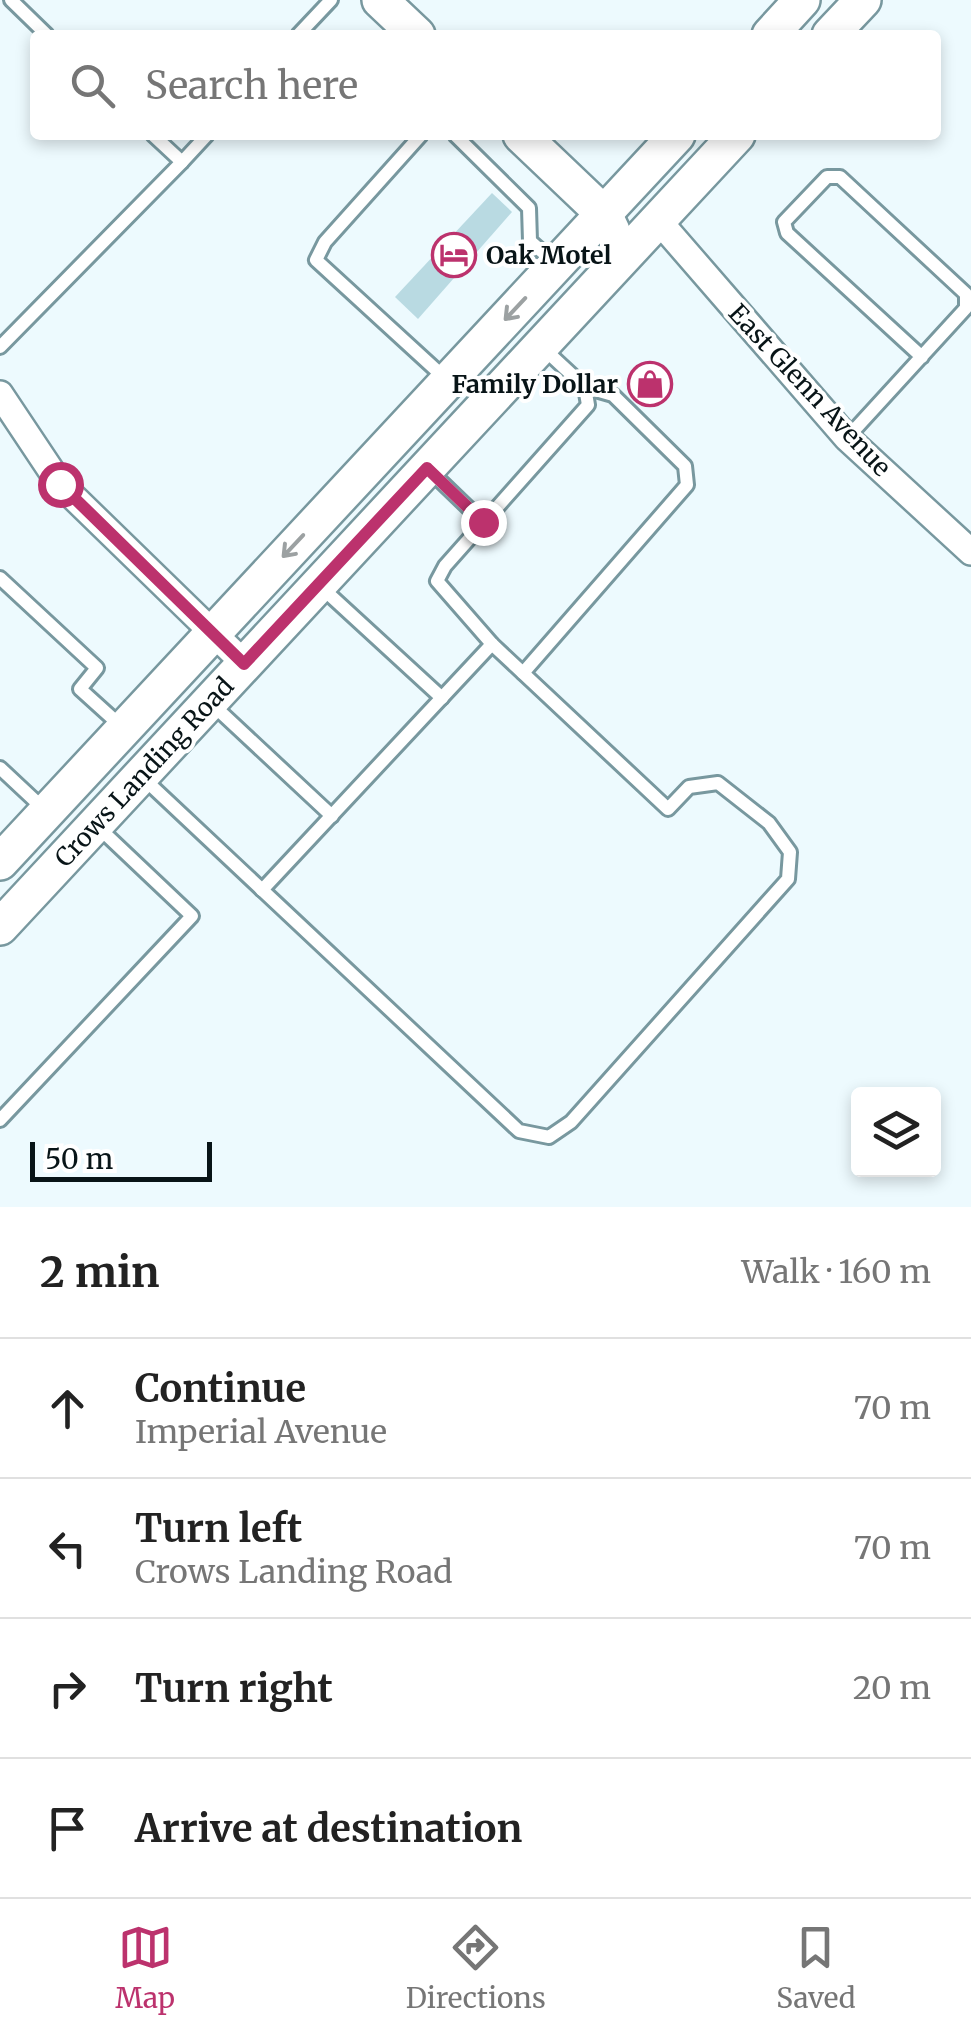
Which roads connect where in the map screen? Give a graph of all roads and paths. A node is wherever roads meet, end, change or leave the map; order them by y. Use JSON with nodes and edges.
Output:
{"nodes":[{"id":1,"x":10,"y":0,"type":"edge"},
{"id":2,"x":331,"y":0,"type":"edge"},
{"id":3,"x":380,"y":0,"type":"edge"},
{"id":4,"x":863,"y":0,"type":"edge"},
{"id":5,"x":43,"y":30,"type":"edge"},
{"id":6,"x":303,"y":30,"type":"edge"},
{"id":7,"x":412,"y":30,"type":"edge"},
{"id":8,"x":835,"y":30,"type":"edge"},
{"id":9,"x":158,"y":140,"type":"edge"},
{"id":10,"x":202,"y":140,"type":"edge"},
{"id":11,"x":417,"y":140,"type":"edge"},
{"id":12,"x":460,"y":140,"type":"edge"},
{"id":13,"x":527,"y":140,"type":"edge"},
{"id":14,"x":672,"y":140,"type":"edge"},
{"id":15,"x":704,"y":140,"type":"edge"},
{"id":16,"x":732,"y":140,"type":"edge"},
{"id":17,"x":182,"y":162,"type":"junction"},
{"id":18,"x":604,"y":214,"type":"junction"},
{"id":19,"x":658,"y":220,"type":"junction"},
{"id":20,"x":556,"y":264,"type":"junction"},
{"id":21,"x":541,"y":346,"type":"junction"},
{"id":22,"x":0,"y":347,"type":"edge"},
{"id":23,"x":922,"y":357,"type":"junction"},
{"id":24,"x":449,"y":381,"type":"junction"},
{"id":25,"x":586,"y":387,"type":"junction"},
{"id":26,"x":0,"y":394,"type":"edge"},
{"id":27,"x":419,"y":413,"type":"junction"},
{"id":28,"x":847,"y":438,"type":"junction"},
{"id":29,"x":427,"y":468,"type":"junction"},
{"id":30,"x":483,"y":522,"type":"junction"},
{"id":31,"x":971,"y":552,"type":"edge"},
{"id":32,"x":0,"y":578,"type":"edge"},
{"id":33,"x":318,"y":585,"type":"junction"},
{"id":34,"x":212,"y":633,"type":"junction"},
{"id":35,"x":492,"y":644,"type":"junction"},
{"id":36,"x":244,"y":664,"type":"junction"},
{"id":37,"x":524,"y":673,"type":"junction"},
{"id":38,"x":442,"y":698,"type":"junction"},
{"id":39,"x":209,"y":702,"type":"junction"},
{"id":40,"x":124,"y":729,"type":"junction"},
{"id":41,"x":0,"y":768,"type":"edge"},
{"id":42,"x":140,"y":776,"type":"junction"},
{"id":43,"x":46,"y":812,"type":"junction"},
{"id":44,"x":332,"y":816,"type":"junction"},
{"id":45,"x":95,"y":825,"type":"junction"},
{"id":46,"x":1,"y":860,"type":"edge"},
{"id":47,"x":262,"y":890,"type":"junction"},
{"id":48,"x":0,"y":926,"type":"edge"},
{"id":49,"x":0,"y":1120,"type":"edge"}],
"edges":[{"from":1,"to":5,"type":"lane"},
{"from":2,"to":6,"type":"lane"},
{"from":3,"to":7,"type":"main road"},
{"from":4,"to":8,"type":"main road"},
{"from":9,"to":17,"type":"lane"},
{"from":10,"to":17,"type":"lane"},
{"from":11,"to":24,"type":"lane"},
{"from":12,"to":20,"type":"lane"},
{"from":13,"to":18,"type":"main road"},
{"from":14,"to":18,"type":"main road","name":"Crows Landing Road"},
{"from":15,"to":19,"type":"main road"},
{"from":16,"to":19,"type":"main road","name":"Crows Landing Road"},
{"from":17,"to":22,"type":"lane"},
{"from":18,"to":20,"type":"main road","name":"Crows Landing Road"},
{"from":18,"to":21,"type":"main road"},
{"from":19,"to":21,"type":"main road","name":"Crows Landing Road"},
{"from":19,"to":28,"type":"street","name":"East Glenn Avenue"},
{"from":20,"to":24,"type":"main road","name":"Crows Landing Road","one_way":true},
{"from":21,"to":25,"type":"lane"},
{"from":21,"to":29,"type":"main road","name":"Crows Landing Road"},
{"from":23,"to":23,"type":"lane"},
{"from":23,"to":28,"type":"lane"},
{"from":24,"to":27,"type":"main road","name":"Crows Landing Road"},
{"from":25,"to":30,"type":"lane"},
{"from":25,"to":37,"type":"lane"},
{"from":26,"to":34,"type":"street"},
{"from":27,"to":33,"type":"main road"},
{"from":27,"to":34,"type":"main road","name":"Crows Landing Road","one_way":true},
{"from":28,"to":31,"type":"street","name":"East Glenn Avenue"},
{"from":29,"to":30,"type":"lane"},
{"from":29,"to":33,"type":"main road","name":"Crows Landing Road"},
{"from":30,"to":35,"type":"lane"},
{"from":32,"to":40,"type":"lane"},
{"from":33,"to":36,"type":"main road","name":"Crows Landing Road"},
{"from":33,"to":38,"type":"lane"},
{"from":34,"to":36,"type":"street"},
{"from":34,"to":40,"type":"main road","name":"Crows Landing Road"},
{"from":35,"to":37,"type":"lane"},
{"from":35,"to":38,"type":"lane"},
{"from":36,"to":39,"type":"main road","name":"Crows Landing Road"},
{"from":37,"to":47,"type":"lane"},
{"from":38,"to":44,"type":"lane"},
{"from":39,"to":42,"type":"main road","name":"Crows Landing Road"},
{"from":39,"to":44,"type":"lane"},
{"from":40,"to":43,"type":"main road","name":"Crows Landing Road"},
{"from":41,"to":43,"type":"lane"},
{"from":42,"to":45,"type":"main road","name":"Crows Landing Road"},
{"from":42,"to":47,"type":"lane"},
{"from":43,"to":46,"type":"main road","name":"Crows Landing Road"},
{"from":44,"to":47,"type":"lane"},
{"from":45,"to":48,"type":"main road","name":"Crows Landing Road"},
{"from":45,"to":49,"type":"lane"}]}
